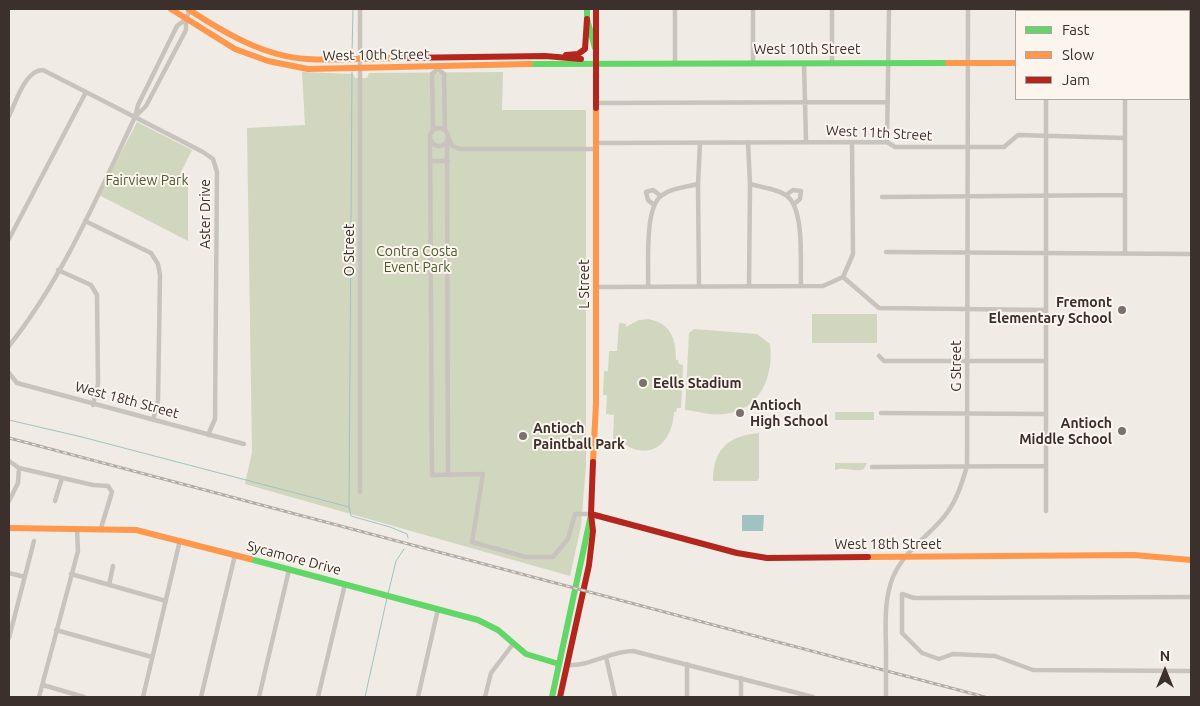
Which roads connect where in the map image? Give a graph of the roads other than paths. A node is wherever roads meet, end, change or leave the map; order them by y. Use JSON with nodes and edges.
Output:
{"nodes":[{"id":1,"x":171,"y":9,"type":"edge"},
{"id":2,"x":360,"y":9,"type":"edge"},
{"id":3,"x":587,"y":9,"type":"edge"},
{"id":4,"x":596,"y":9,"type":"edge"},
{"id":5,"x":675,"y":9,"type":"edge"},
{"id":6,"x":753,"y":9,"type":"edge"},
{"id":7,"x":832,"y":9,"type":"edge"},
{"id":8,"x":889,"y":9,"type":"edge"},
{"id":9,"x":968,"y":9,"type":"edge"},
{"id":10,"x":189,"y":10,"type":"edge"},
{"id":11,"x":186,"y":19,"type":"junction"},
{"id":12,"x":587,"y":19,"type":"junction"},
{"id":13,"x":596,"y":54,"type":"junction"},
{"id":14,"x":438,"y":56,"type":"junction"},
{"id":15,"x":545,"y":56,"type":"junction"},
{"id":16,"x":361,"y":58,"type":"junction"},
{"id":17,"x":597,"y":62,"type":"junction"},
{"id":18,"x":675,"y":62,"type":"junction"},
{"id":19,"x":753,"y":62,"type":"junction"},
{"id":20,"x":832,"y":62,"type":"junction"},
{"id":21,"x":889,"y":62,"type":"junction"},
{"id":22,"x":968,"y":62,"type":"junction"},
{"id":23,"x":804,"y":63,"type":"junction"},
{"id":24,"x":1015,"y":63,"type":"edge"},
{"id":25,"x":361,"y":67,"type":"junction"},
{"id":26,"x":438,"y":68,"type":"junction"},
{"id":27,"x":86,"y":92,"type":"junction"},
{"id":28,"x":1046,"y":100,"type":"edge"},
{"id":29,"x":1125,"y":100,"type":"edge"},
{"id":30,"x":805,"y":102,"type":"junction"},
{"id":31,"x":888,"y":102,"type":"junction"},
{"id":32,"x":597,"y":103,"type":"junction"},
{"id":33,"x":9,"y":116,"type":"edge"},
{"id":34,"x":135,"y":117,"type":"junction"},
{"id":35,"x":445,"y":129,"type":"junction"},
{"id":36,"x":433,"y":130,"type":"junction"},
{"id":37,"x":1046,"y":136,"type":"junction"},
{"id":38,"x":430,"y":138,"type":"junction"},
{"id":39,"x":1125,"y":138,"type":"junction"},
{"id":40,"x":448,"y":140,"type":"junction"},
{"id":41,"x":806,"y":141,"type":"junction"},
{"id":42,"x":748,"y":142,"type":"junction"},
{"id":43,"x":852,"y":142,"type":"junction"},
{"id":44,"x":887,"y":142,"type":"junction"},
{"id":45,"x":700,"y":143,"type":"junction"},
{"id":46,"x":597,"y":146,"type":"junction"},
{"id":47,"x":967,"y":147,"type":"junction"},
{"id":48,"x":430,"y":161,"type":"junction"},
{"id":49,"x":448,"y":161,"type":"junction"},
{"id":50,"x":698,"y":184,"type":"junction"},
{"id":51,"x":750,"y":184,"type":"junction"},
{"id":52,"x":786,"y":195,"type":"junction"},
{"id":53,"x":1047,"y":195,"type":"junction"},
{"id":54,"x":1125,"y":195,"type":"junction"},
{"id":55,"x":661,"y":196,"type":"junction"},
{"id":56,"x":968,"y":196,"type":"junction"},
{"id":57,"x":882,"y":197,"type":"dead end"},
{"id":58,"x":794,"y":204,"type":"junction"},
{"id":59,"x":654,"y":205,"type":"junction"},
{"id":60,"x":85,"y":221,"type":"junction"},
{"id":61,"x":9,"y":239,"type":"edge"},
{"id":62,"x":886,"y":252,"type":"dead end"},
{"id":63,"x":968,"y":252,"type":"junction"},
{"id":64,"x":1048,"y":253,"type":"junction"},
{"id":65,"x":1125,"y":254,"type":"junction"},
{"id":66,"x":1191,"y":254,"type":"edge"},
{"id":67,"x":58,"y":270,"type":"junction"},
{"id":68,"x":843,"y":277,"type":"junction"},
{"id":69,"x":749,"y":285,"type":"junction"},
{"id":70,"x":699,"y":286,"type":"junction"},
{"id":71,"x":801,"y":286,"type":"junction"},
{"id":72,"x":596,"y":287,"type":"junction"},
{"id":73,"x":648,"y":287,"type":"junction"},
{"id":74,"x":967,"y":309,"type":"junction"},
{"id":75,"x":1046,"y":310,"type":"junction"},
{"id":76,"x":9,"y":346,"type":"edge"},
{"id":77,"x":879,"y":356,"type":"dead end"},
{"id":78,"x":967,"y":361,"type":"junction"},
{"id":79,"x":1046,"y":361,"type":"junction"},
{"id":80,"x":9,"y":373,"type":"edge"},
{"id":81,"x":93,"y":405,"type":"junction"},
{"id":82,"x":881,"y":414,"type":"dead end"},
{"id":83,"x":967,"y":414,"type":"junction"},
{"id":84,"x":1046,"y":414,"type":"junction"},
{"id":85,"x":153,"y":420,"type":"junction"},
{"id":86,"x":208,"y":435,"type":"junction"},
{"id":87,"x":244,"y":444,"type":"dead end"},
{"id":88,"x":9,"y":461,"type":"edge"},
{"id":89,"x":966,"y":466,"type":"junction"},
{"id":90,"x":1046,"y":466,"type":"junction"},
{"id":91,"x":872,"y":467,"type":"dead end"},
{"id":92,"x":19,"y":468,"type":"junction"},
{"id":93,"x":448,"y":474,"type":"junction"},
{"id":94,"x":62,"y":478,"type":"junction"},
{"id":95,"x":360,"y":492,"type":"dead end"},
{"id":96,"x":9,"y":501,"type":"edge"},
{"id":97,"x":55,"y":501,"type":"dead end"},
{"id":98,"x":1046,"y":511,"type":"dead end"},
{"id":99,"x":591,"y":514,"type":"junction"},
{"id":100,"x":9,"y":528,"type":"edge"},
{"id":101,"x":101,"y":528,"type":"junction"},
{"id":102,"x":77,"y":530,"type":"junction"},
{"id":103,"x":180,"y":540,"type":"junction"},
{"id":104,"x":34,"y":541,"type":"dead end"},
{"id":105,"x":235,"y":555,"type":"junction"},
{"id":106,"x":905,"y":556,"type":"junction"},
{"id":107,"x":1191,"y":560,"type":"edge"},
{"id":108,"x":114,"y":566,"type":"dead end"},
{"id":109,"x":289,"y":570,"type":"junction"},
{"id":110,"x":9,"y":573,"type":"edge"},
{"id":111,"x":71,"y":574,"type":"junction"},
{"id":112,"x":25,"y":578,"type":"junction"},
{"id":113,"x":345,"y":584,"type":"junction"},
{"id":114,"x":108,"y":585,"type":"junction"},
{"id":115,"x":1191,"y":597,"type":"edge"},
{"id":116,"x":166,"y":601,"type":"junction"},
{"id":117,"x":438,"y":609,"type":"junction"},
{"id":118,"x":56,"y":630,"type":"junction"},
{"id":119,"x":9,"y":638,"type":"edge"},
{"id":120,"x":514,"y":644,"type":"junction"},
{"id":121,"x":152,"y":657,"type":"junction"},
{"id":122,"x":606,"y":657,"type":"junction"},
{"id":123,"x":687,"y":664,"type":"junction"},
{"id":124,"x":563,"y":665,"type":"junction"},
{"id":125,"x":1191,"y":672,"type":"edge"},
{"id":126,"x":741,"y":678,"type":"junction"},
{"id":127,"x":43,"y":685,"type":"junction"},
{"id":128,"x":796,"y":695,"type":"edge"},
{"id":129,"x":39,"y":697,"type":"edge"},
{"id":130,"x":84,"y":697,"type":"edge"},
{"id":131,"x":143,"y":697,"type":"edge"},
{"id":132,"x":202,"y":697,"type":"edge"},
{"id":133,"x":259,"y":697,"type":"edge"},
{"id":134,"x":318,"y":697,"type":"edge"},
{"id":135,"x":418,"y":697,"type":"edge"},
{"id":136,"x":485,"y":697,"type":"edge"},
{"id":137,"x":552,"y":697,"type":"edge"},
{"id":138,"x":560,"y":697,"type":"edge"},
{"id":139,"x":615,"y":697,"type":"edge"},
{"id":140,"x":687,"y":697,"type":"edge"},
{"id":141,"x":741,"y":697,"type":"edge"},
{"id":142,"x":814,"y":697,"type":"edge"},
{"id":143,"x":886,"y":697,"type":"edge"}],
"edges":[{"from":1,"to":11,"type":"main road","name":"West 10th Street"},
{"from":2,"to":16,"type":"street","name":"O Street"},
{"from":3,"to":12,"type":"main road","name":"L Street"},
{"from":4,"to":13,"type":"main road","name":"L Street"},
{"from":5,"to":18,"type":"street"},
{"from":6,"to":19,"type":"street"},
{"from":7,"to":20,"type":"street"},
{"from":8,"to":21,"type":"street"},
{"from":9,"to":22,"type":"street","name":"G Street"},
{"from":10,"to":11,"type":"street"},
{"from":10,"to":16,"type":"main road","name":"West 10th Street"},
{"from":11,"to":25,"type":"main road","name":"West 10th Street"},
{"from":11,"to":34,"type":"street"},
{"from":11,"to":34,"type":"street"},
{"from":12,"to":13,"type":"main road","name":"L Street"},
{"from":12,"to":15,"type":"main road"},
{"from":13,"to":17,"type":"main road","name":"L Street"},
{"from":14,"to":15,"type":"main road","name":"West 10th Street"},
{"from":14,"to":16,"type":"main road","name":"West 10th Street"},
{"from":14,"to":26,"type":"street"},
{"from":15,"to":17,"type":"main road","name":"West 10th Street"},
{"from":16,"to":25,"type":"street","name":"O Street"},
{"from":17,"to":18,"type":"main road","name":"West 10th Street"},
{"from":17,"to":26,"type":"main road","name":"West 10th Street"},
{"from":17,"to":32,"type":"main road","name":"L Street"},
{"from":18,"to":19,"type":"main road","name":"West 10th Street"},
{"from":19,"to":23,"type":"main road","name":"West 10th Street"},
{"from":20,"to":21,"type":"main road","name":"West 10th Street"},
{"from":20,"to":23,"type":"main road","name":"West 10th Street"},
{"from":21,"to":22,"type":"main road","name":"West 10th Street"},
{"from":21,"to":31,"type":"street"},
{"from":22,"to":24,"type":"main road","name":"West 10th Street"},
{"from":22,"to":47,"type":"street","name":"G Street"},
{"from":23,"to":30,"type":"street"},
{"from":25,"to":26,"type":"main road","name":"West 10th Street"},
{"from":25,"to":95,"type":"street","name":"O Street"},
{"from":26,"to":35,"type":"street"},
{"from":26,"to":36,"type":"street"},
{"from":27,"to":33,"type":"street","name":"Aster Drive"},
{"from":27,"to":34,"type":"street","name":"Aster Drive"},
{"from":27,"to":61,"type":"street"},
{"from":28,"to":37,"type":"street"},
{"from":29,"to":39,"type":"street"},
{"from":30,"to":31,"type":"street"},
{"from":30,"to":32,"type":"street"},
{"from":30,"to":41,"type":"street"},
{"from":31,"to":44,"type":"street"},
{"from":32,"to":46,"type":"main road","name":"L Street"},
{"from":34,"to":60,"type":"street"},
{"from":34,"to":86,"type":"street","name":"Aster Drive"},
{"from":35,"to":36,"type":"street"},
{"from":35,"to":40,"type":"street"},
{"from":36,"to":38,"type":"street"},
{"from":37,"to":39,"type":"street","name":"West 11th Street"},
{"from":37,"to":47,"type":"street","name":"West 11th Street"},
{"from":37,"to":53,"type":"street"},
{"from":38,"to":40,"type":"street"},
{"from":38,"to":48,"type":"street"},
{"from":39,"to":54,"type":"street"},
{"from":40,"to":46,"type":"street","name":"West 11th Street"},
{"from":40,"to":49,"type":"street"},
{"from":41,"to":42,"type":"street","name":"West 11th Street"},
{"from":41,"to":43,"type":"street","name":"West 11th Street"},
{"from":42,"to":45,"type":"street","name":"West 11th Street"},
{"from":42,"to":51,"type":"street"},
{"from":43,"to":44,"type":"street","name":"West 11th Street"},
{"from":43,"to":68,"type":"street"},
{"from":44,"to":47,"type":"street","name":"West 11th Street"},
{"from":45,"to":46,"type":"street","name":"West 11th Street"},
{"from":45,"to":50,"type":"street"},
{"from":46,"to":72,"type":"main road","name":"L Street"},
{"from":47,"to":56,"type":"street","name":"G Street"},
{"from":48,"to":49,"type":"street"},
{"from":48,"to":93,"type":"street"},
{"from":49,"to":93,"type":"street"},
{"from":50,"to":55,"type":"street"},
{"from":50,"to":70,"type":"street"},
{"from":51,"to":52,"type":"street"},
{"from":51,"to":69,"type":"street"},
{"from":52,"to":58,"type":"street"},
{"from":52,"to":58,"type":"street"},
{"from":53,"to":54,"type":"street"},
{"from":53,"to":56,"type":"street"},
{"from":53,"to":64,"type":"street"},
{"from":54,"to":65,"type":"street"},
{"from":55,"to":59,"type":"street"},
{"from":55,"to":59,"type":"street"},
{"from":56,"to":57,"type":"street"},
{"from":56,"to":63,"type":"street","name":"G Street"},
{"from":58,"to":71,"type":"street"},
{"from":59,"to":73,"type":"street"},
{"from":60,"to":67,"type":"street"},
{"from":60,"to":85,"type":"street"},
{"from":62,"to":63,"type":"street"},
{"from":63,"to":64,"type":"street"},
{"from":63,"to":74,"type":"street","name":"G Street"},
{"from":64,"to":65,"type":"street"},
{"from":64,"to":75,"type":"street"},
{"from":65,"to":66,"type":"street"},
{"from":67,"to":76,"type":"street"},
{"from":67,"to":81,"type":"street"},
{"from":68,"to":71,"type":"street"},
{"from":68,"to":74,"type":"street"},
{"from":69,"to":70,"type":"street"},
{"from":69,"to":71,"type":"street"},
{"from":70,"to":73,"type":"street"},
{"from":72,"to":73,"type":"street"},
{"from":72,"to":99,"type":"main road","name":"L Street"},
{"from":74,"to":75,"type":"street"},
{"from":74,"to":78,"type":"street","name":"G Street"},
{"from":75,"to":79,"type":"street"},
{"from":77,"to":78,"type":"street"},
{"from":78,"to":79,"type":"street"},
{"from":78,"to":83,"type":"street","name":"G Street"},
{"from":79,"to":84,"type":"street"},
{"from":80,"to":81,"type":"street","name":"West 18th Street"},
{"from":81,"to":85,"type":"street","name":"West 18th Street"},
{"from":82,"to":83,"type":"street"},
{"from":83,"to":84,"type":"street"},
{"from":83,"to":89,"type":"street","name":"G Street"},
{"from":84,"to":90,"type":"street"},
{"from":85,"to":86,"type":"street","name":"West 18th Street"},
{"from":86,"to":87,"type":"street","name":"West 18th Street"},
{"from":88,"to":92,"type":"street"},
{"from":89,"to":90,"type":"street"},
{"from":89,"to":91,"type":"street"},
{"from":89,"to":106,"type":"street","name":"G Street"},
{"from":90,"to":98,"type":"street"},
{"from":92,"to":94,"type":"street"},
{"from":92,"to":96,"type":"street"},
{"from":93,"to":99,"type":"street"},
{"from":94,"to":97,"type":"street"},
{"from":94,"to":101,"type":"street"},
{"from":99,"to":106,"type":"main road","name":"West 18th Street"},
{"from":99,"to":124,"type":"main road","name":"L Street"},
{"from":100,"to":102,"type":"main road","name":"Sycamore Drive"},
{"from":101,"to":102,"type":"main road","name":"Sycamore Drive"},
{"from":101,"to":103,"type":"main road","name":"Sycamore Drive"},
{"from":102,"to":111,"type":"street"},
{"from":103,"to":105,"type":"main road","name":"Sycamore Drive"},
{"from":103,"to":116,"type":"street"},
{"from":104,"to":112,"type":"street"},
{"from":105,"to":109,"type":"main road","name":"Sycamore Drive"},
{"from":105,"to":132,"type":"street"},
{"from":106,"to":107,"type":"main road","name":"West 18th Street"},
{"from":106,"to":143,"type":"street","name":"G Street","bridge":true},
{"from":108,"to":114,"type":"street"},
{"from":109,"to":113,"type":"main road","name":"Sycamore Drive"},
{"from":109,"to":133,"type":"street"},
{"from":110,"to":112,"type":"street"},
{"from":111,"to":114,"type":"street"},
{"from":111,"to":118,"type":"street"},
{"from":112,"to":119,"type":"street"},
{"from":113,"to":117,"type":"main road","name":"Sycamore Drive"},
{"from":113,"to":134,"type":"street"},
{"from":114,"to":116,"type":"street"},
{"from":115,"to":125,"type":"street"},
{"from":116,"to":121,"type":"street"},
{"from":117,"to":120,"type":"main road","name":"Sycamore Drive"},
{"from":117,"to":135,"type":"street"},
{"from":118,"to":121,"type":"street"},
{"from":118,"to":127,"type":"street"},
{"from":120,"to":124,"type":"main road","name":"Sycamore Drive"},
{"from":120,"to":136,"type":"street"},
{"from":121,"to":131,"type":"street"},
{"from":122,"to":123,"type":"street"},
{"from":122,"to":124,"type":"street"},
{"from":122,"to":139,"type":"street"},
{"from":123,"to":126,"type":"street"},
{"from":123,"to":140,"type":"street"},
{"from":124,"to":137,"type":"main road","name":"L Street"},
{"from":124,"to":138,"type":"main road","name":"L Street"},
{"from":126,"to":128,"type":"street"},
{"from":126,"to":141,"type":"street"},
{"from":127,"to":129,"type":"street"},
{"from":127,"to":130,"type":"street"},
{"from":128,"to":142,"type":"street"}]}
